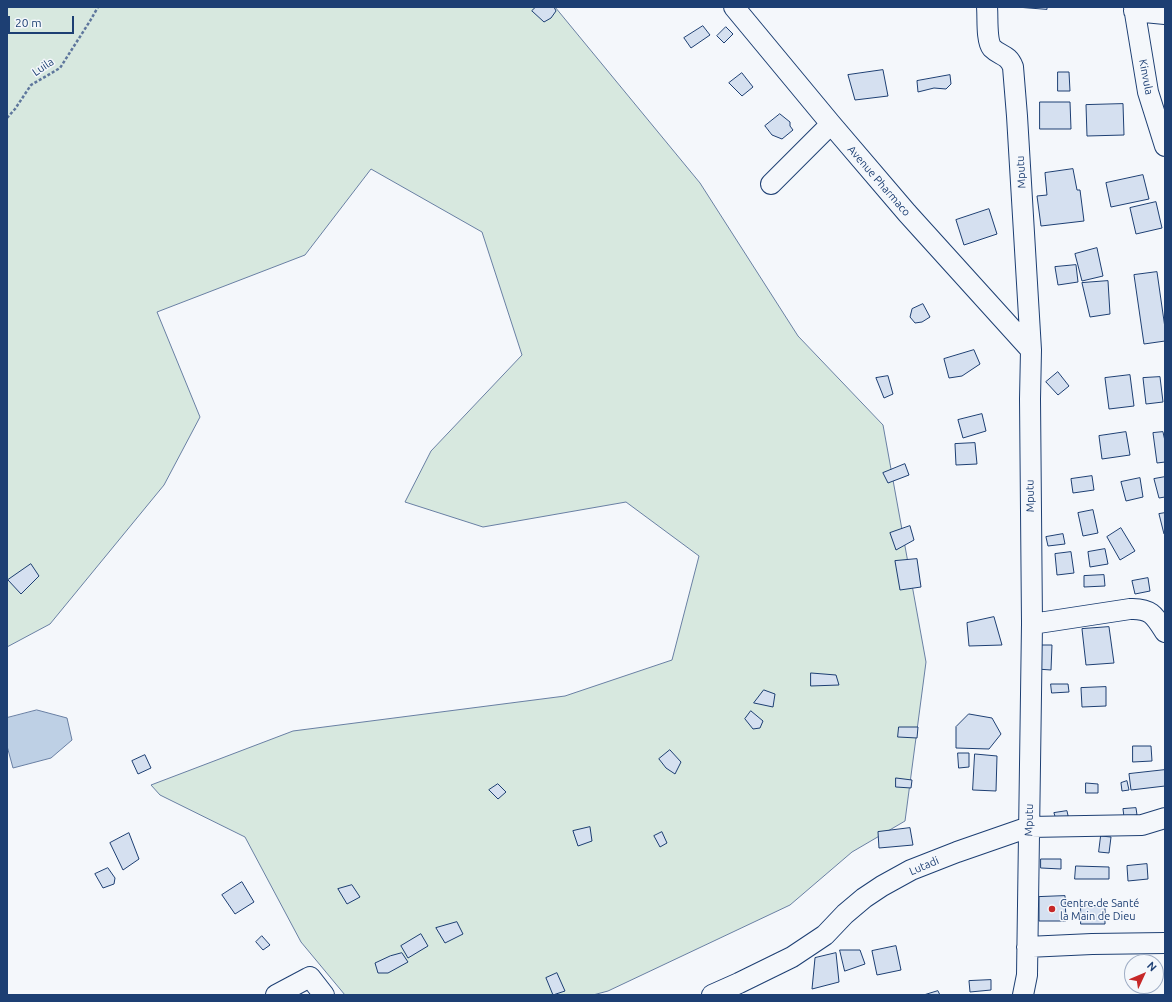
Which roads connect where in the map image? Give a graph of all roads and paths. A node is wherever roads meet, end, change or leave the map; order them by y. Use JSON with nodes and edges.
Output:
{"nodes":[{"id":1,"x":98,"y":7,"type":"edge"},
{"id":2,"x":734,"y":7,"type":"edge"},
{"id":3,"x":987,"y":7,"type":"edge"},
{"id":4,"x":1134,"y":9,"type":"edge"},
{"id":5,"x":1165,"y":14,"type":"edge"},
{"id":6,"x":7,"y":118,"type":"edge"},
{"id":7,"x":831,"y":124,"type":"junction"},
{"id":8,"x":1165,"y":146,"type":"edge"},
{"id":9,"x":771,"y":184,"type":"dead end"},
{"id":10,"x":1030,"y":350,"type":"junction"},
{"id":11,"x":1032,"y":624,"type":"junction"},
{"id":12,"x":1165,"y":632,"type":"edge"},
{"id":13,"x":1165,"y":818,"type":"edge"},
{"id":14,"x":1029,"y":827,"type":"junction"},
{"id":15,"x":1165,"y":943,"type":"edge"},
{"id":16,"x":1027,"y":947,"type":"junction"},
{"id":17,"x":276,"y":995,"type":"edge"},
{"id":18,"x":324,"y":995,"type":"edge"},
{"id":19,"x":712,"y":995,"type":"edge"},
{"id":20,"x":1023,"y":995,"type":"edge"}],
"edges":[{"from":1,"to":6,"type":"path","name":"Luila"},
{"from":2,"to":7,"type":"street","name":"Avenue Pharmaco"},
{"from":3,"to":10,"type":"street","name":"Mputu"},
{"from":4,"to":5,"type":"street"},
{"from":4,"to":8,"type":"street","name":"Kinvula"},
{"from":7,"to":9,"type":"street"},
{"from":7,"to":10,"type":"street","name":"Avenue Pharmaco"},
{"from":10,"to":11,"type":"street","name":"Mputu"},
{"from":11,"to":12,"type":"street"},
{"from":11,"to":14,"type":"street","name":"Mputu"},
{"from":13,"to":14,"type":"street","name":"Lutadi"},
{"from":14,"to":16,"type":"street","name":"Mputu"},
{"from":14,"to":19,"type":"street","name":"Lutadi"},
{"from":15,"to":16,"type":"street"},
{"from":16,"to":20,"type":"street","name":"Mputu"},
{"from":17,"to":18,"type":"street"}]}
